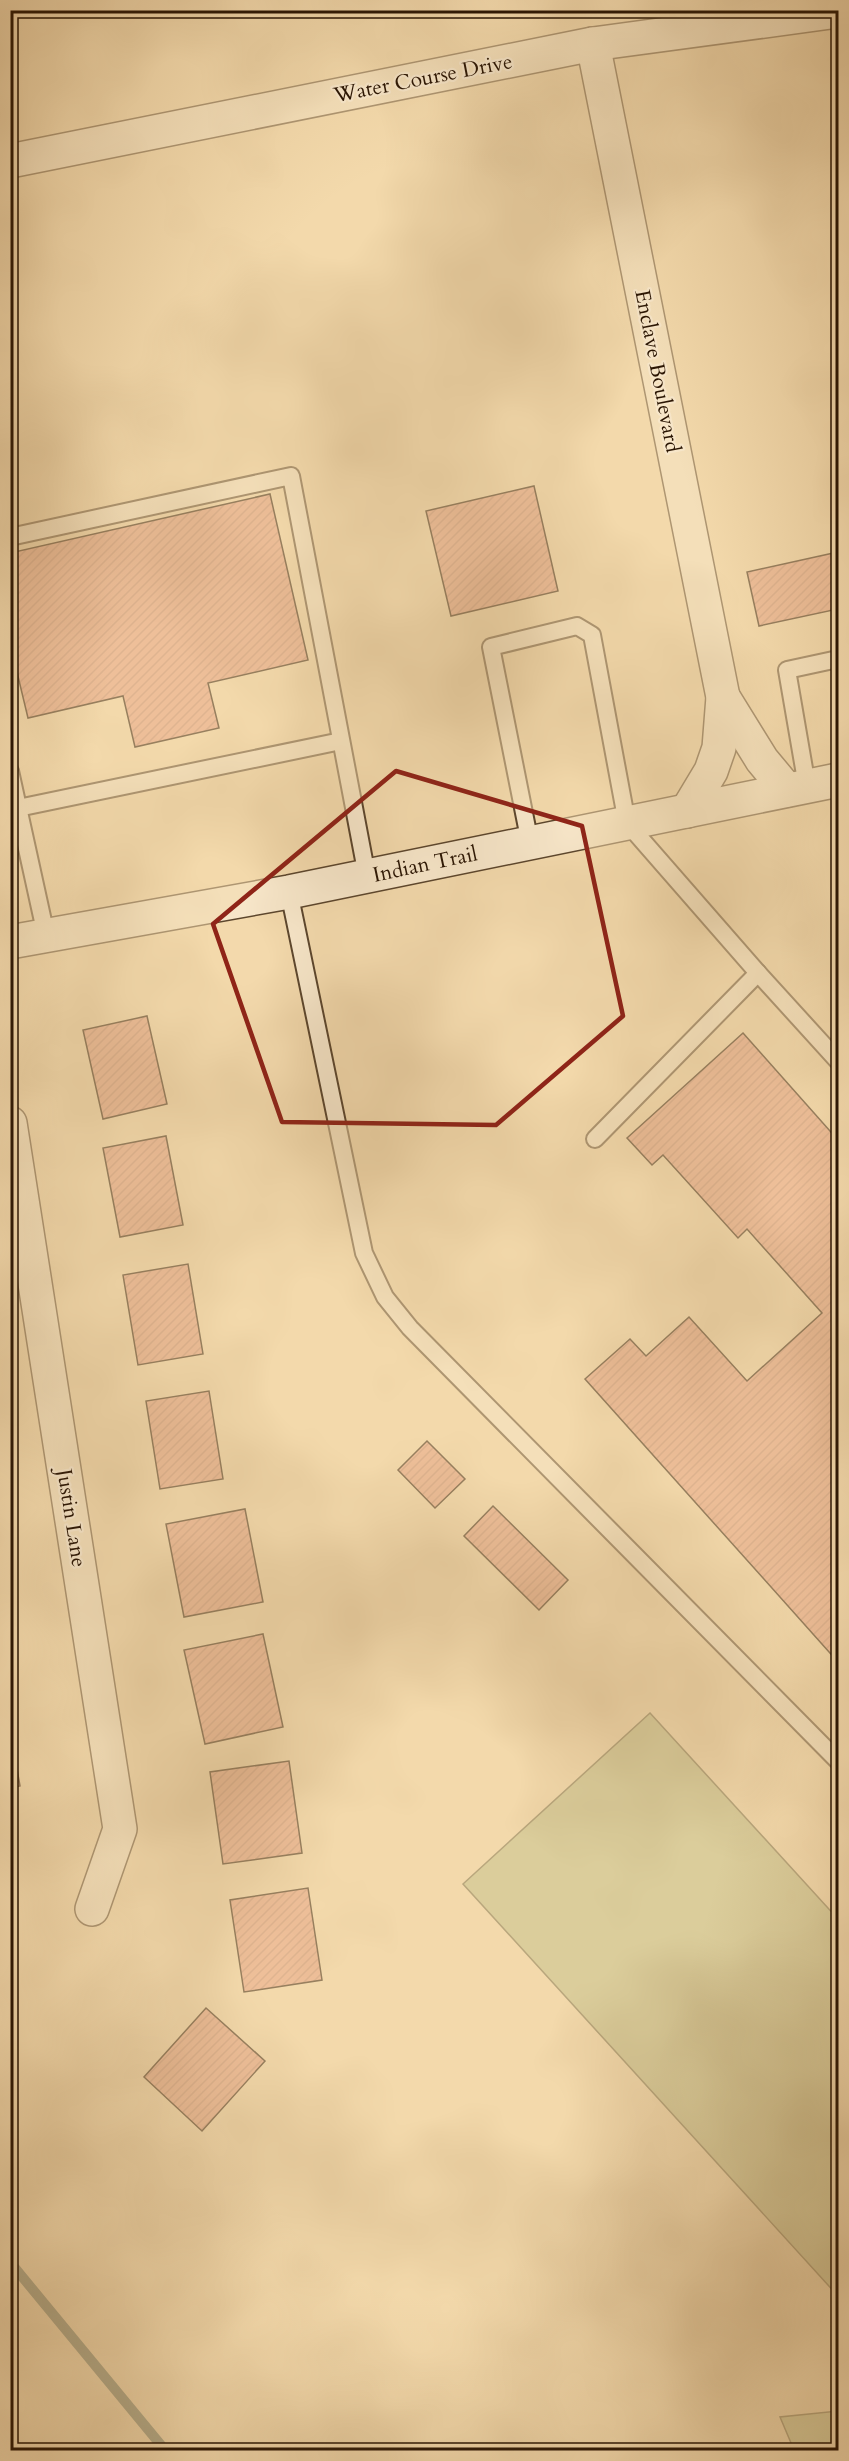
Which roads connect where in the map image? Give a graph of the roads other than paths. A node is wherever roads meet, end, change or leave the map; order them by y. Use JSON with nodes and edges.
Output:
{"nodes":[{"id":1,"x":838,"y":11,"type":"edge"},
{"id":2,"x":593,"y":44,"type":"junction"},
{"id":3,"x":10,"y":161,"type":"edge"},
{"id":4,"x":10,"y":537,"type":"edge"},
{"id":5,"x":838,"y":659,"type":"edge"},
{"id":6,"x":723,"y":697,"type":"junction"},
{"id":7,"x":341,"y":741,"type":"junction"},
{"id":8,"x":10,"y":771,"type":"edge"},
{"id":9,"x":838,"y":780,"type":"edge"},
{"id":10,"x":797,"y":788,"type":"junction"},
{"id":11,"x":18,"y":808,"type":"junction"},
{"id":12,"x":687,"y":811,"type":"junction"},
{"id":13,"x":627,"y":823,"type":"junction"},
{"id":14,"x":530,"y":843,"type":"junction"},
{"id":15,"x":367,"y":876,"type":"junction"},
{"id":16,"x":289,"y":892,"type":"junction"},
{"id":17,"x":46,"y":935,"type":"junction"},
{"id":18,"x":10,"y":942,"type":"edge"},
{"id":19,"x":758,"y":973,"type":"junction"},
{"id":20,"x":838,"y":1061,"type":"edge"},
{"id":21,"x":10,"y":1123,"type":"edge"},
{"id":22,"x":595,"y":1139,"type":"dead end"},
{"id":23,"x":838,"y":1761,"type":"edge"},
{"id":24,"x":92,"y":1909,"type":"dead end"}],
"edges":[{"from":1,"to":2,"type":"street","name":"Water Course Drive"},
{"from":2,"to":3,"type":"street","name":"Water Course Drive"},
{"from":2,"to":6,"type":"street","name":"Enclave Boulevard"},
{"from":4,"to":7,"type":"lane"},
{"from":5,"to":10,"type":"lane"},
{"from":6,"to":10,"type":"street","name":"Enclave Boulevard"},
{"from":6,"to":12,"type":"street","name":"Enclave Boulevard"},
{"from":7,"to":11,"type":"lane"},
{"from":7,"to":15,"type":"lane"},
{"from":8,"to":11,"type":"lane"},
{"from":9,"to":10,"type":"street","name":"Indian Trail"},
{"from":10,"to":12,"type":"street","name":"Indian Trail"},
{"from":11,"to":17,"type":"lane"},
{"from":12,"to":13,"type":"street","name":"Indian Trail"},
{"from":13,"to":14,"type":"street","name":"Indian Trail"},
{"from":13,"to":14,"type":"lane"},
{"from":13,"to":19,"type":"lane"},
{"from":14,"to":15,"type":"street","name":"Indian Trail"},
{"from":15,"to":16,"type":"street","name":"Indian Trail"},
{"from":16,"to":17,"type":"street","name":"Indian Trail"},
{"from":16,"to":23,"type":"lane"},
{"from":17,"to":18,"type":"street","name":"Indian Trail"},
{"from":19,"to":20,"type":"lane"},
{"from":19,"to":22,"type":"lane"},
{"from":21,"to":24,"type":"street","name":"Justin Lane"}]}
